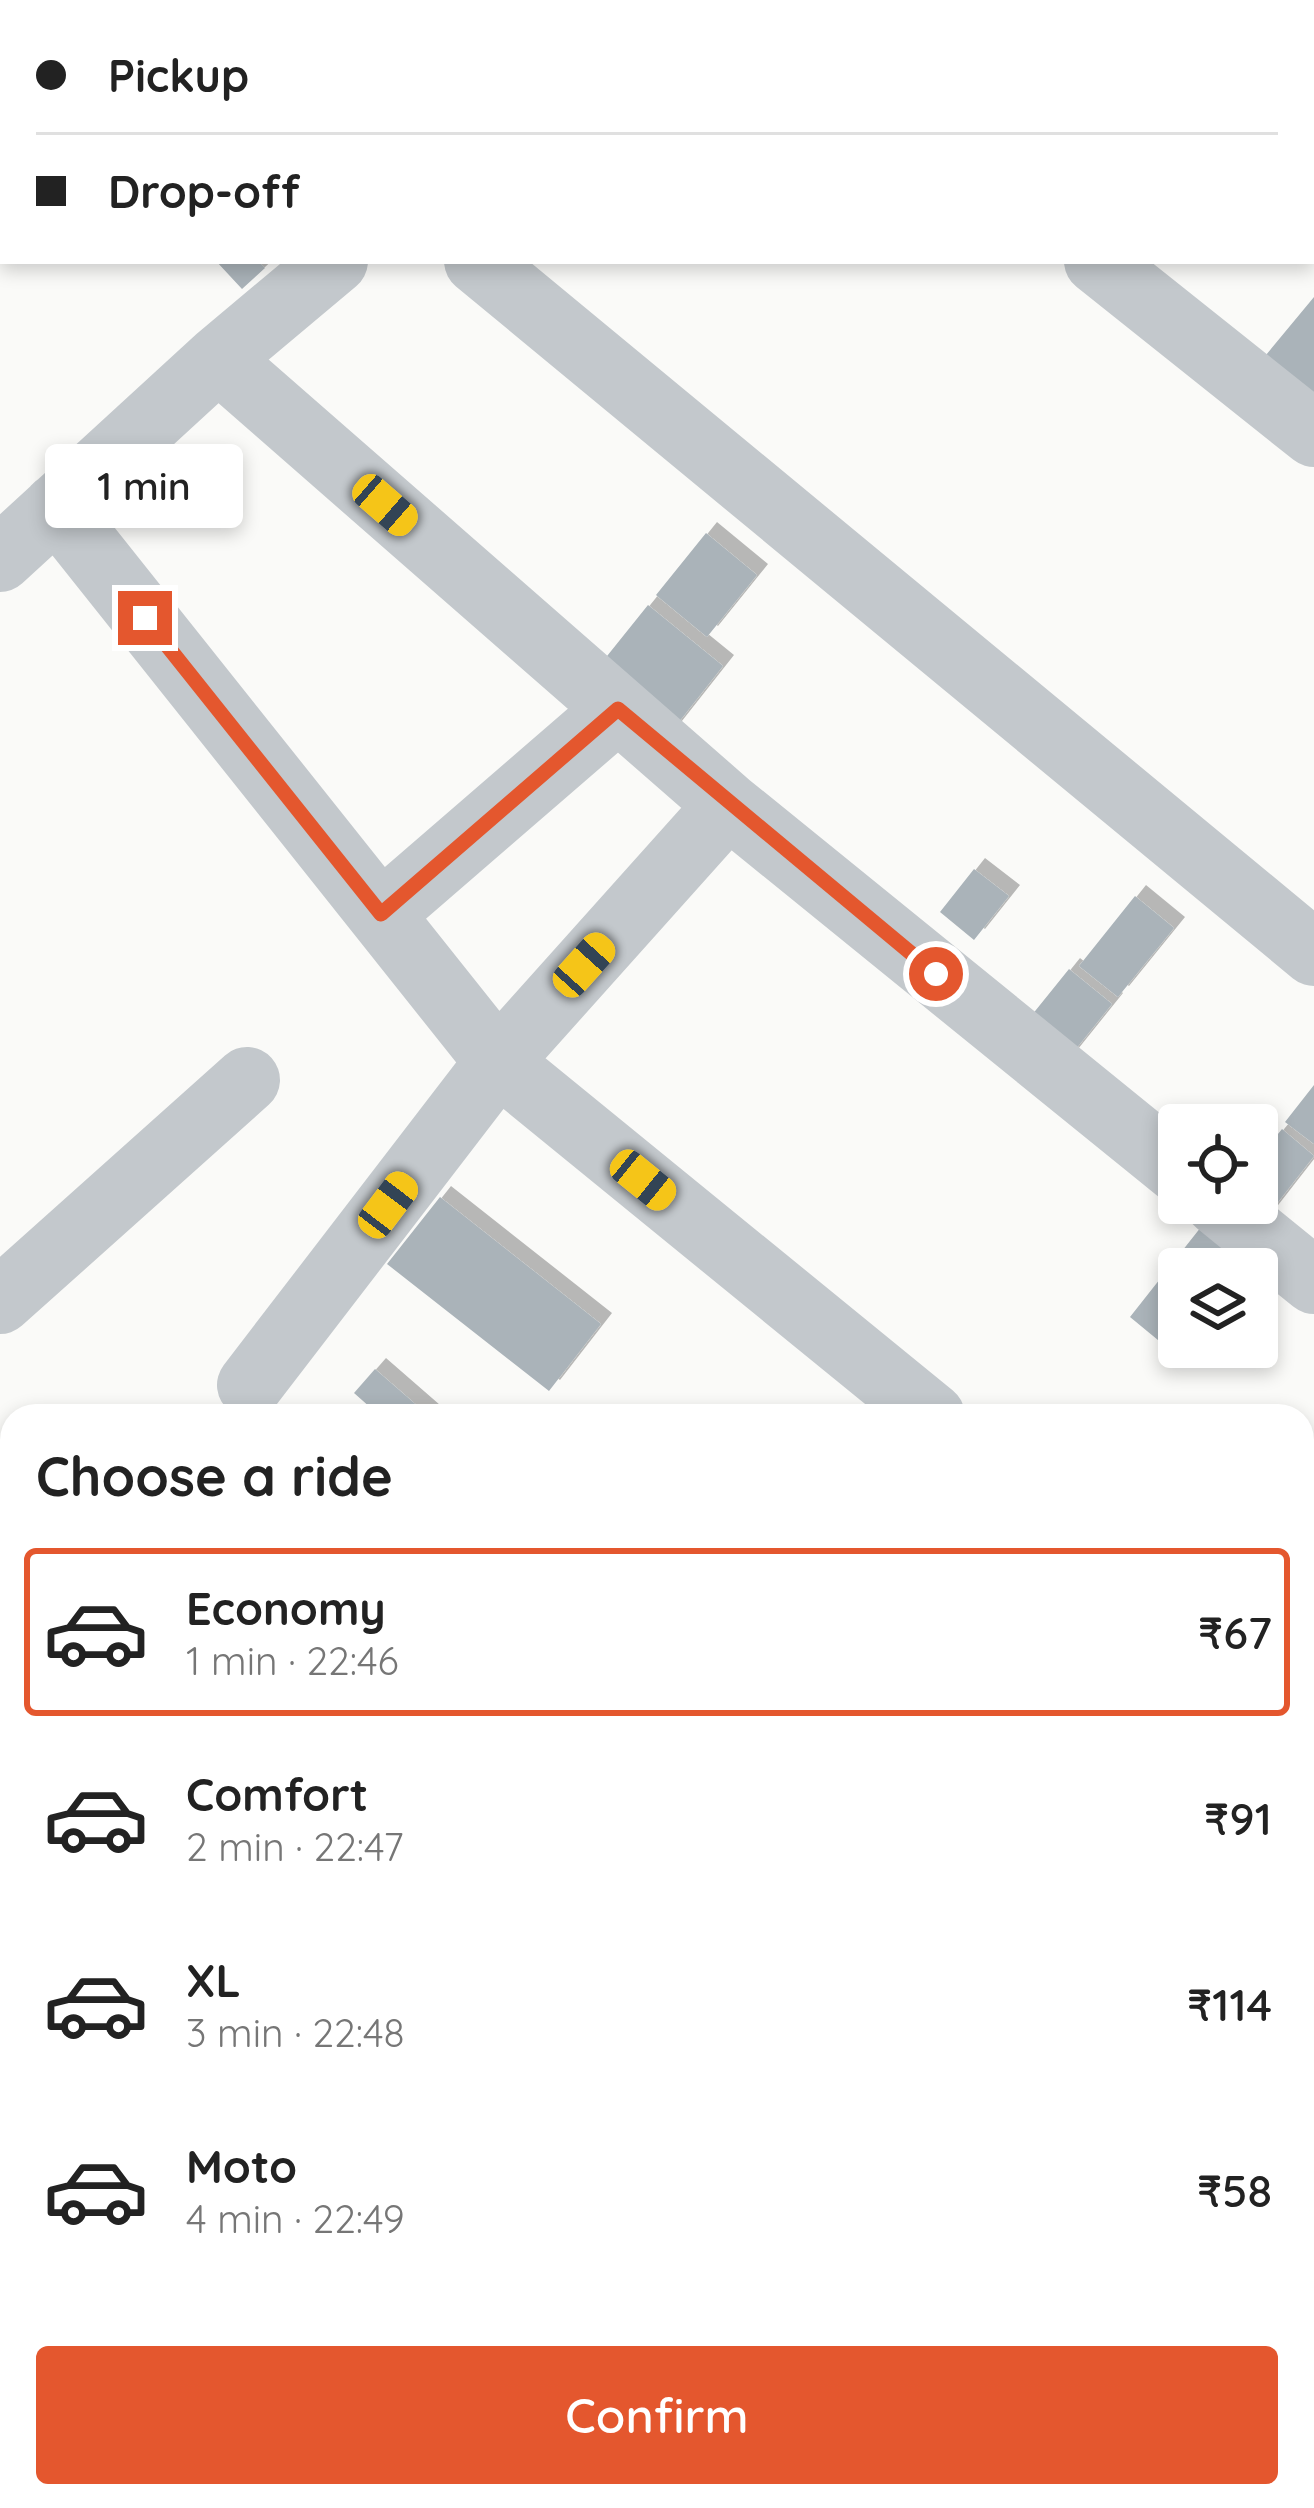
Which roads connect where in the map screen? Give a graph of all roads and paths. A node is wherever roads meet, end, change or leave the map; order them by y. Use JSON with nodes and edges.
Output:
{"nodes":[{"id":1,"x":331,"y":264,"type":"edge"},
{"id":2,"x":481,"y":264,"type":"edge"},
{"id":3,"x":1101,"y":264,"type":"edge"},
{"id":4,"x":218,"y":359,"type":"junction"},
{"id":5,"x":1314,"y":434,"type":"edge"},
{"id":6,"x":56,"y":507,"type":"junction"},
{"id":7,"x":0,"y":560,"type":"edge"},
{"id":8,"x":618,"y":709,"type":"junction"},
{"id":9,"x":728,"y":805,"type":"junction"},
{"id":10,"x":381,"y":914,"type":"junction"},
{"id":11,"x":1314,"y":953,"type":"edge"},
{"id":12,"x":498,"y":1061,"type":"junction"},
{"id":13,"x":247,"y":1080,"type":"dead end"},
{"id":14,"x":1158,"y":1154,"type":"edge"},
{"id":15,"x":1244,"y":1224,"type":"edge"},
{"id":16,"x":1314,"y":1281,"type":"edge"},
{"id":17,"x":0,"y":1301,"type":"edge"},
{"id":18,"x":253,"y":1404,"type":"edge"},
{"id":19,"x":917,"y":1404,"type":"edge"}],
"edges":[{"from":1,"to":4,"type":"street"},
{"from":2,"to":11,"type":"street"},
{"from":3,"to":5,"type":"street"},
{"from":4,"to":6,"type":"street"},
{"from":4,"to":8,"type":"street"},
{"from":6,"to":7,"type":"street"},
{"from":6,"to":10,"type":"street"},
{"from":8,"to":9,"type":"street"},
{"from":8,"to":10,"type":"street"},
{"from":9,"to":12,"type":"street"},
{"from":9,"to":14,"type":"street"},
{"from":10,"to":12,"type":"street"},
{"from":12,"to":18,"type":"street"},
{"from":12,"to":19,"type":"street"},
{"from":13,"to":17,"type":"street"},
{"from":15,"to":16,"type":"street"}]}
